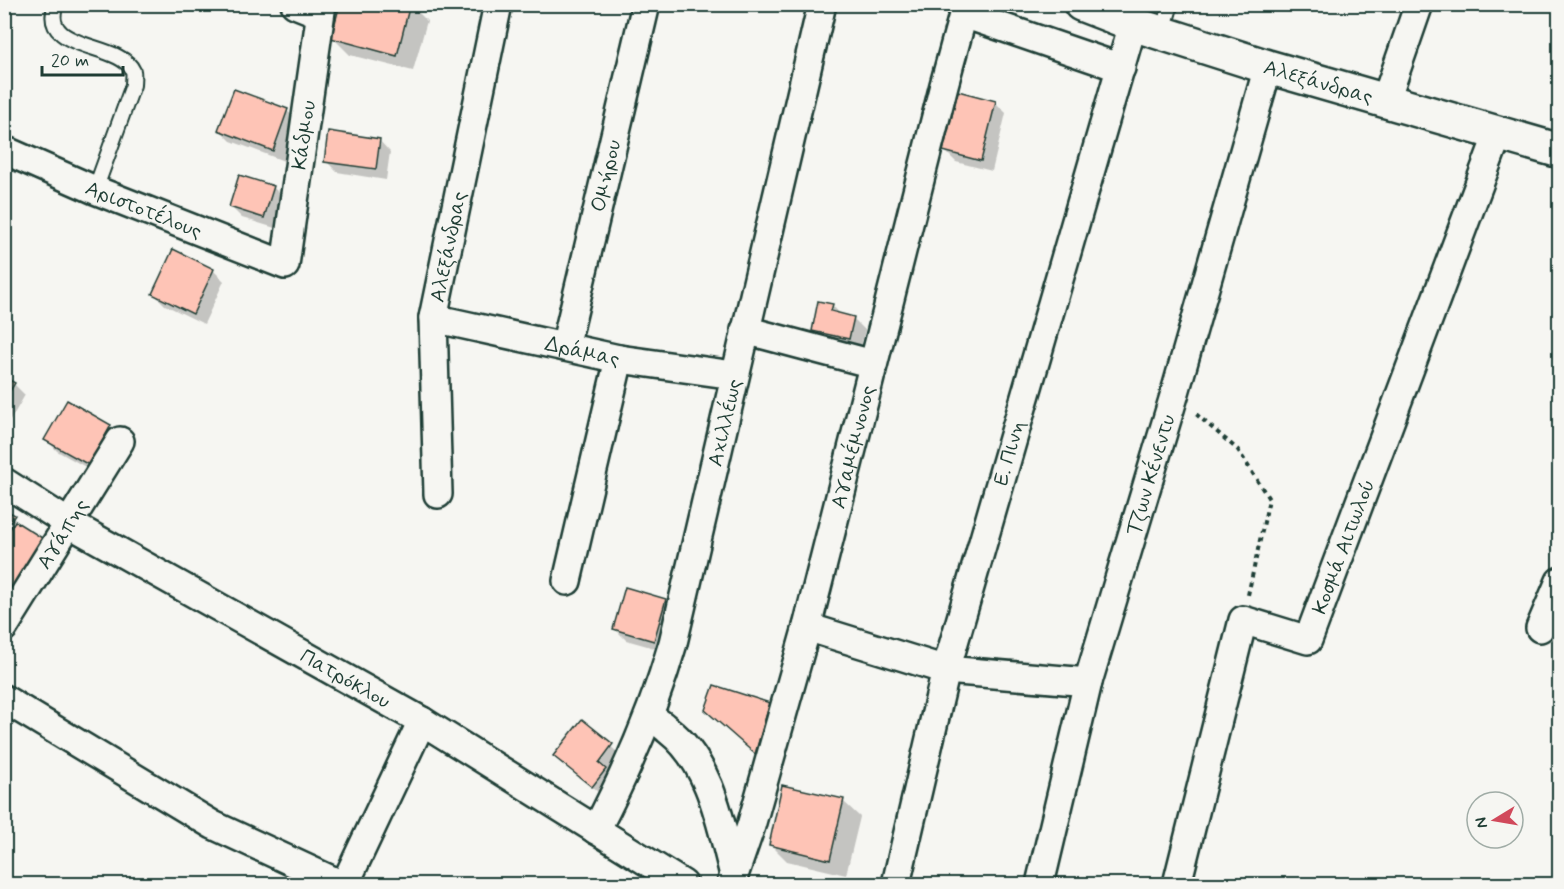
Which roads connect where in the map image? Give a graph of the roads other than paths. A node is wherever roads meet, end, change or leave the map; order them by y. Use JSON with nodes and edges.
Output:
{"nodes":[{"id":1,"x":56,"y":4,"type":"edge"},
{"id":2,"x":498,"y":4,"type":"edge"},
{"id":3,"x":646,"y":4,"type":"edge"},
{"id":4,"x":822,"y":4,"type":"edge"},
{"id":5,"x":1081,"y":4,"type":"edge"},
{"id":6,"x":1419,"y":4,"type":"edge"},
{"id":7,"x":312,"y":8,"type":"edge"},
{"id":8,"x":965,"y":9,"type":"edge"},
{"id":9,"x":1156,"y":21,"type":"edge"},
{"id":10,"x":1268,"y":67,"type":"junction"},
{"id":11,"x":1120,"y":68,"type":"junction"},
{"id":12,"x":1385,"y":102,"type":"junction"},
{"id":13,"x":1498,"y":134,"type":"junction"},
{"id":14,"x":4,"y":150,"type":"edge"},
{"id":15,"x":1560,"y":151,"type":"edge"},
{"id":16,"x":95,"y":190,"type":"junction"},
{"id":17,"x":285,"y":265,"type":"joint"},
{"id":18,"x":434,"y":318,"type":"junction"},
{"id":19,"x":746,"y":330,"type":"junction"},
{"id":20,"x":566,"y":347,"type":"junction"},
{"id":21,"x":619,"y":359,"type":"junction"},
{"id":22,"x":873,"y":364,"type":"junction"},
{"id":23,"x":734,"y":375,"type":"junction"},
{"id":24,"x":120,"y":441,"type":"dead end"},
{"id":25,"x":4,"y":482,"type":"edge"},
{"id":26,"x":438,"y":494,"type":"dead end"},
{"id":27,"x":70,"y":524,"type":"junction"},
{"id":28,"x":1560,"y":580,"type":"edge"},
{"id":29,"x":567,"y":581,"type":"dead end"},
{"id":30,"x":4,"y":627,"type":"edge"},
{"id":31,"x":807,"y":627,"type":"junction"},
{"id":32,"x":1540,"y":628,"type":"dead end"},
{"id":33,"x":946,"y":670,"type":"junction"},
{"id":34,"x":1088,"y":682,"type":"junction"},
{"id":35,"x":4,"y":699,"type":"edge"},
{"id":36,"x":648,"y":720,"type":"junction"},
{"id":37,"x":422,"y":721,"type":"junction"},
{"id":38,"x":596,"y":830,"type":"junction"},
{"id":39,"x":733,"y":880,"type":"edge"},
{"id":40,"x":340,"y":885,"type":"edge"},
{"id":41,"x":345,"y":885,"type":"edge"},
{"id":42,"x":683,"y":885,"type":"edge"},
{"id":43,"x":896,"y":885,"type":"edge"},
{"id":44,"x":1040,"y":885,"type":"edge"},
{"id":45,"x":1177,"y":885,"type":"edge"}],
"edges":[{"from":1,"to":16,"type":"lane"},
{"from":2,"to":18,"type":"street","name":"Αλεξάνδρας"},
{"from":3,"to":20,"type":"street","name":"Ομήρου"},
{"from":4,"to":19,"type":"street","name":"Αχιλλέως"},
{"from":5,"to":9,"type":"street","name":"Αλεξάνδρας"},
{"from":6,"to":12,"type":"street"},
{"from":7,"to":17,"type":"street","name":"Κάδμου"},
{"from":8,"to":11,"type":"street"},
{"from":8,"to":22,"type":"street","name":"Αγαμέμνονος"},
{"from":9,"to":10,"type":"street","name":"Αλεξάνδρας"},
{"from":9,"to":11,"type":"street","name":"Ε. Πινη"},
{"from":10,"to":12,"type":"street","name":"Αλεξάνδρας"},
{"from":10,"to":34,"type":"street","name":"Τζων Κένεντυ"},
{"from":11,"to":33,"type":"street","name":"Ε. Πινη"},
{"from":12,"to":13,"type":"street","name":"Αλεξάνδρας"},
{"from":13,"to":15,"type":"street","name":"Αλεξάνδρας"},
{"from":13,"to":45,"type":"street","name":"Κοσμά Αιτωλού"},
{"from":14,"to":16,"type":"street","name":"Αριστοτέλους"},
{"from":16,"to":17,"type":"street","name":"Αριστοτέλους"},
{"from":18,"to":20,"type":"street","name":"Δράμας"},
{"from":18,"to":26,"type":"street","name":"Αλεξάνδρας"},
{"from":19,"to":22,"type":"street"},
{"from":19,"to":23,"type":"street","name":"Αχιλλέως"},
{"from":20,"to":21,"type":"street","name":"Δράμας"},
{"from":21,"to":23,"type":"street","name":"Δράμας"},
{"from":21,"to":29,"type":"street"},
{"from":22,"to":31,"type":"street","name":"Αγαμέμνονος"},
{"from":23,"to":36,"type":"street","name":"Αχιλλέως"},
{"from":24,"to":27,"type":"street","name":"Αγάπης"},
{"from":25,"to":27,"type":"street","name":"Πατρόκλου"},
{"from":27,"to":30,"type":"street","name":"Αγάπης"},
{"from":27,"to":37,"type":"street","name":"Πατρόκλου"},
{"from":28,"to":32,"type":"street"},
{"from":31,"to":33,"type":"street"},
{"from":31,"to":39,"type":"street","name":"Αγαμέμνονος"},
{"from":33,"to":34,"type":"street"},
{"from":33,"to":43,"type":"street","name":"Ε. Πινη"},
{"from":34,"to":44,"type":"street","name":"Τζων Κένεντυ"},
{"from":35,"to":40,"type":"street"},
{"from":36,"to":38,"type":"street","name":"Αχιλλέως"},
{"from":36,"to":39,"type":"street"},
{"from":37,"to":38,"type":"street","name":"Πατρόκλου"},
{"from":37,"to":41,"type":"street"},
{"from":38,"to":42,"type":"street","name":"Πατρόκλου"}]}
